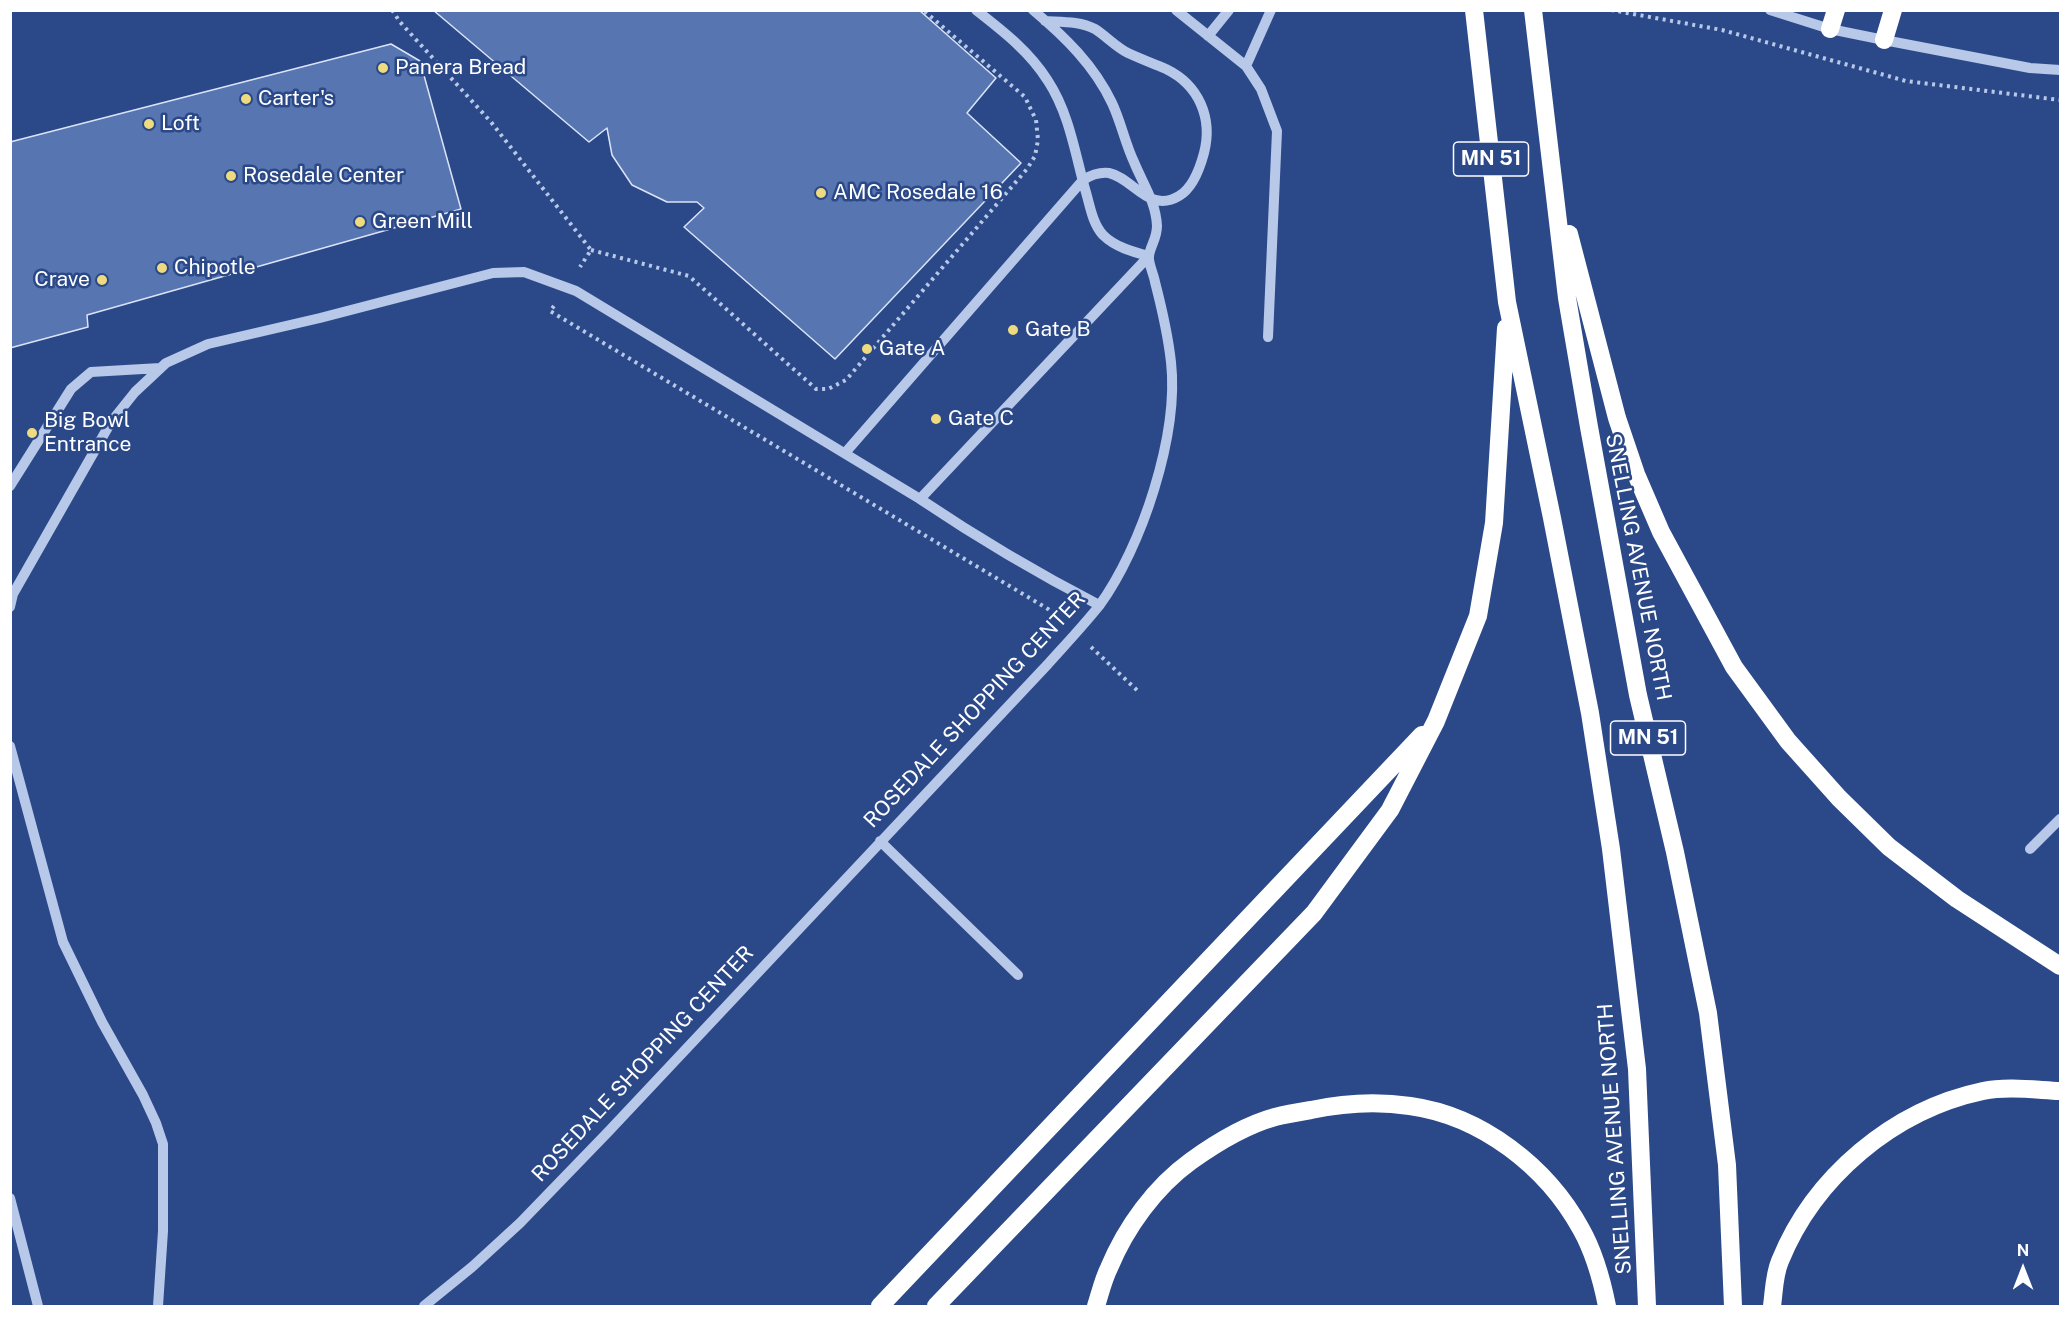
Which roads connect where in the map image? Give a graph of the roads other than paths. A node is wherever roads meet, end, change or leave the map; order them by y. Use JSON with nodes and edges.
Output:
{"nodes":[{"id":1,"x":976,"y":10,"type":"edge"},
{"id":2,"x":1033,"y":10,"type":"edge"},
{"id":3,"x":1176,"y":10,"type":"edge"},
{"id":4,"x":1229,"y":10,"type":"edge"},
{"id":5,"x":1271,"y":10,"type":"edge"},
{"id":6,"x":1533,"y":10,"type":"edge"},
{"id":7,"x":1770,"y":10,"type":"edge"},
{"id":8,"x":1836,"y":10,"type":"edge"},
{"id":9,"x":1893,"y":10,"type":"edge"},
{"id":10,"x":1475,"y":14,"type":"edge"},
{"id":11,"x":1045,"y":21,"type":"junction"},
{"id":12,"x":1830,"y":29,"type":"junction"},
{"id":13,"x":1208,"y":36,"type":"junction"},
{"id":14,"x":1884,"y":40,"type":"junction"},
{"id":15,"x":1246,"y":66,"type":"junction"},
{"id":16,"x":2061,"y":69,"type":"edge"},
{"id":17,"x":1552,"y":170,"type":"junction"},
{"id":18,"x":1083,"y":180,"type":"junction"},
{"id":19,"x":1152,"y":198,"type":"junction"},
{"id":20,"x":1149,"y":256,"type":"junction"},
{"id":21,"x":1507,"y":302,"type":"junction"},
{"id":22,"x":1269,"y":337,"type":"dead end"},
{"id":23,"x":160,"y":368,"type":"junction"},
{"id":24,"x":845,"y":453,"type":"junction"},
{"id":25,"x":10,"y":486,"type":"edge"},
{"id":26,"x":920,"y":499,"type":"junction"},
{"id":27,"x":10,"y":578,"type":"edge"},
{"id":28,"x":17,"y":588,"type":"junction"},
{"id":29,"x":1099,"y":605,"type":"junction"},
{"id":30,"x":10,"y":607,"type":"edge"},
{"id":31,"x":1436,"y":721,"type":"junction"},
{"id":32,"x":10,"y":746,"type":"edge"},
{"id":33,"x":2061,"y":819,"type":"edge"},
{"id":34,"x":880,"y":841,"type":"junction"},
{"id":35,"x":2030,"y":849,"type":"dead end"},
{"id":36,"x":2061,"y":966,"type":"edge"},
{"id":37,"x":1018,"y":975,"type":"dead end"},
{"id":38,"x":2061,"y":1091,"type":"edge"},
{"id":39,"x":10,"y":1198,"type":"edge"},
{"id":40,"x":38,"y":1306,"type":"edge"},
{"id":41,"x":158,"y":1306,"type":"edge"},
{"id":42,"x":424,"y":1306,"type":"edge"},
{"id":43,"x":880,"y":1306,"type":"edge"},
{"id":44,"x":936,"y":1306,"type":"edge"},
{"id":45,"x":1096,"y":1306,"type":"edge"},
{"id":46,"x":1607,"y":1306,"type":"edge"},
{"id":47,"x":1647,"y":1306,"type":"edge"},
{"id":48,"x":1732,"y":1306,"type":"edge"},
{"id":49,"x":1772,"y":1306,"type":"edge"}],
"edges":[{"from":1,"to":18,"type":"street"},
{"from":2,"to":11,"type":"street","name":"ROSEDALE SHOPPING CENTER"},
{"from":3,"to":13,"type":"street"},
{"from":4,"to":13,"type":"street"},
{"from":5,"to":15,"type":"street"},
{"from":6,"to":17,"type":"highway","name":"SNELLING AVENUE NORTH","number":"MN 51"},
{"from":7,"to":12,"type":"street"},
{"from":8,"to":12,"type":"highway"},
{"from":9,"to":14,"type":"highway"},
{"from":10,"to":21,"type":"highway","name":"SNELLING AVENUE NORTH","number":"MN 51"},
{"from":11,"to":19,"type":"street","name":"ROSEDALE SHOPPING CENTER"},
{"from":11,"to":19,"type":"street"},
{"from":12,"to":14,"type":"street"},
{"from":13,"to":15,"type":"street"},
{"from":14,"to":16,"type":"street"},
{"from":15,"to":22,"type":"street"},
{"from":17,"to":36,"type":"highway"},
{"from":17,"to":48,"type":"highway","name":"SNELLING AVENUE NORTH","number":"MN 51"},
{"from":18,"to":19,"type":"street"},
{"from":18,"to":20,"type":"street"},
{"from":18,"to":24,"type":"street"},
{"from":19,"to":20,"type":"street","name":"ROSEDALE SHOPPING CENTER"},
{"from":20,"to":26,"type":"street"},
{"from":20,"to":29,"type":"street","name":"ROSEDALE SHOPPING CENTER"},
{"from":21,"to":31,"type":"highway"},
{"from":21,"to":47,"type":"highway","name":"SNELLING AVENUE NORTH","number":"MN 51"},
{"from":23,"to":24,"type":"street"},
{"from":23,"to":25,"type":"street"},
{"from":23,"to":28,"type":"street"},
{"from":24,"to":26,"type":"street"},
{"from":26,"to":29,"type":"street"},
{"from":27,"to":28,"type":"street"},
{"from":28,"to":30,"type":"street"},
{"from":29,"to":34,"type":"street","name":"ROSEDALE SHOPPING CENTER"},
{"from":31,"to":43,"type":"highway"},
{"from":31,"to":44,"type":"highway"},
{"from":32,"to":41,"type":"street"},
{"from":33,"to":35,"type":"street"},
{"from":34,"to":37,"type":"street"},
{"from":34,"to":42,"type":"street","name":"ROSEDALE SHOPPING CENTER"},
{"from":38,"to":49,"type":"highway"},
{"from":39,"to":40,"type":"street"},
{"from":45,"to":46,"type":"highway"}]}
